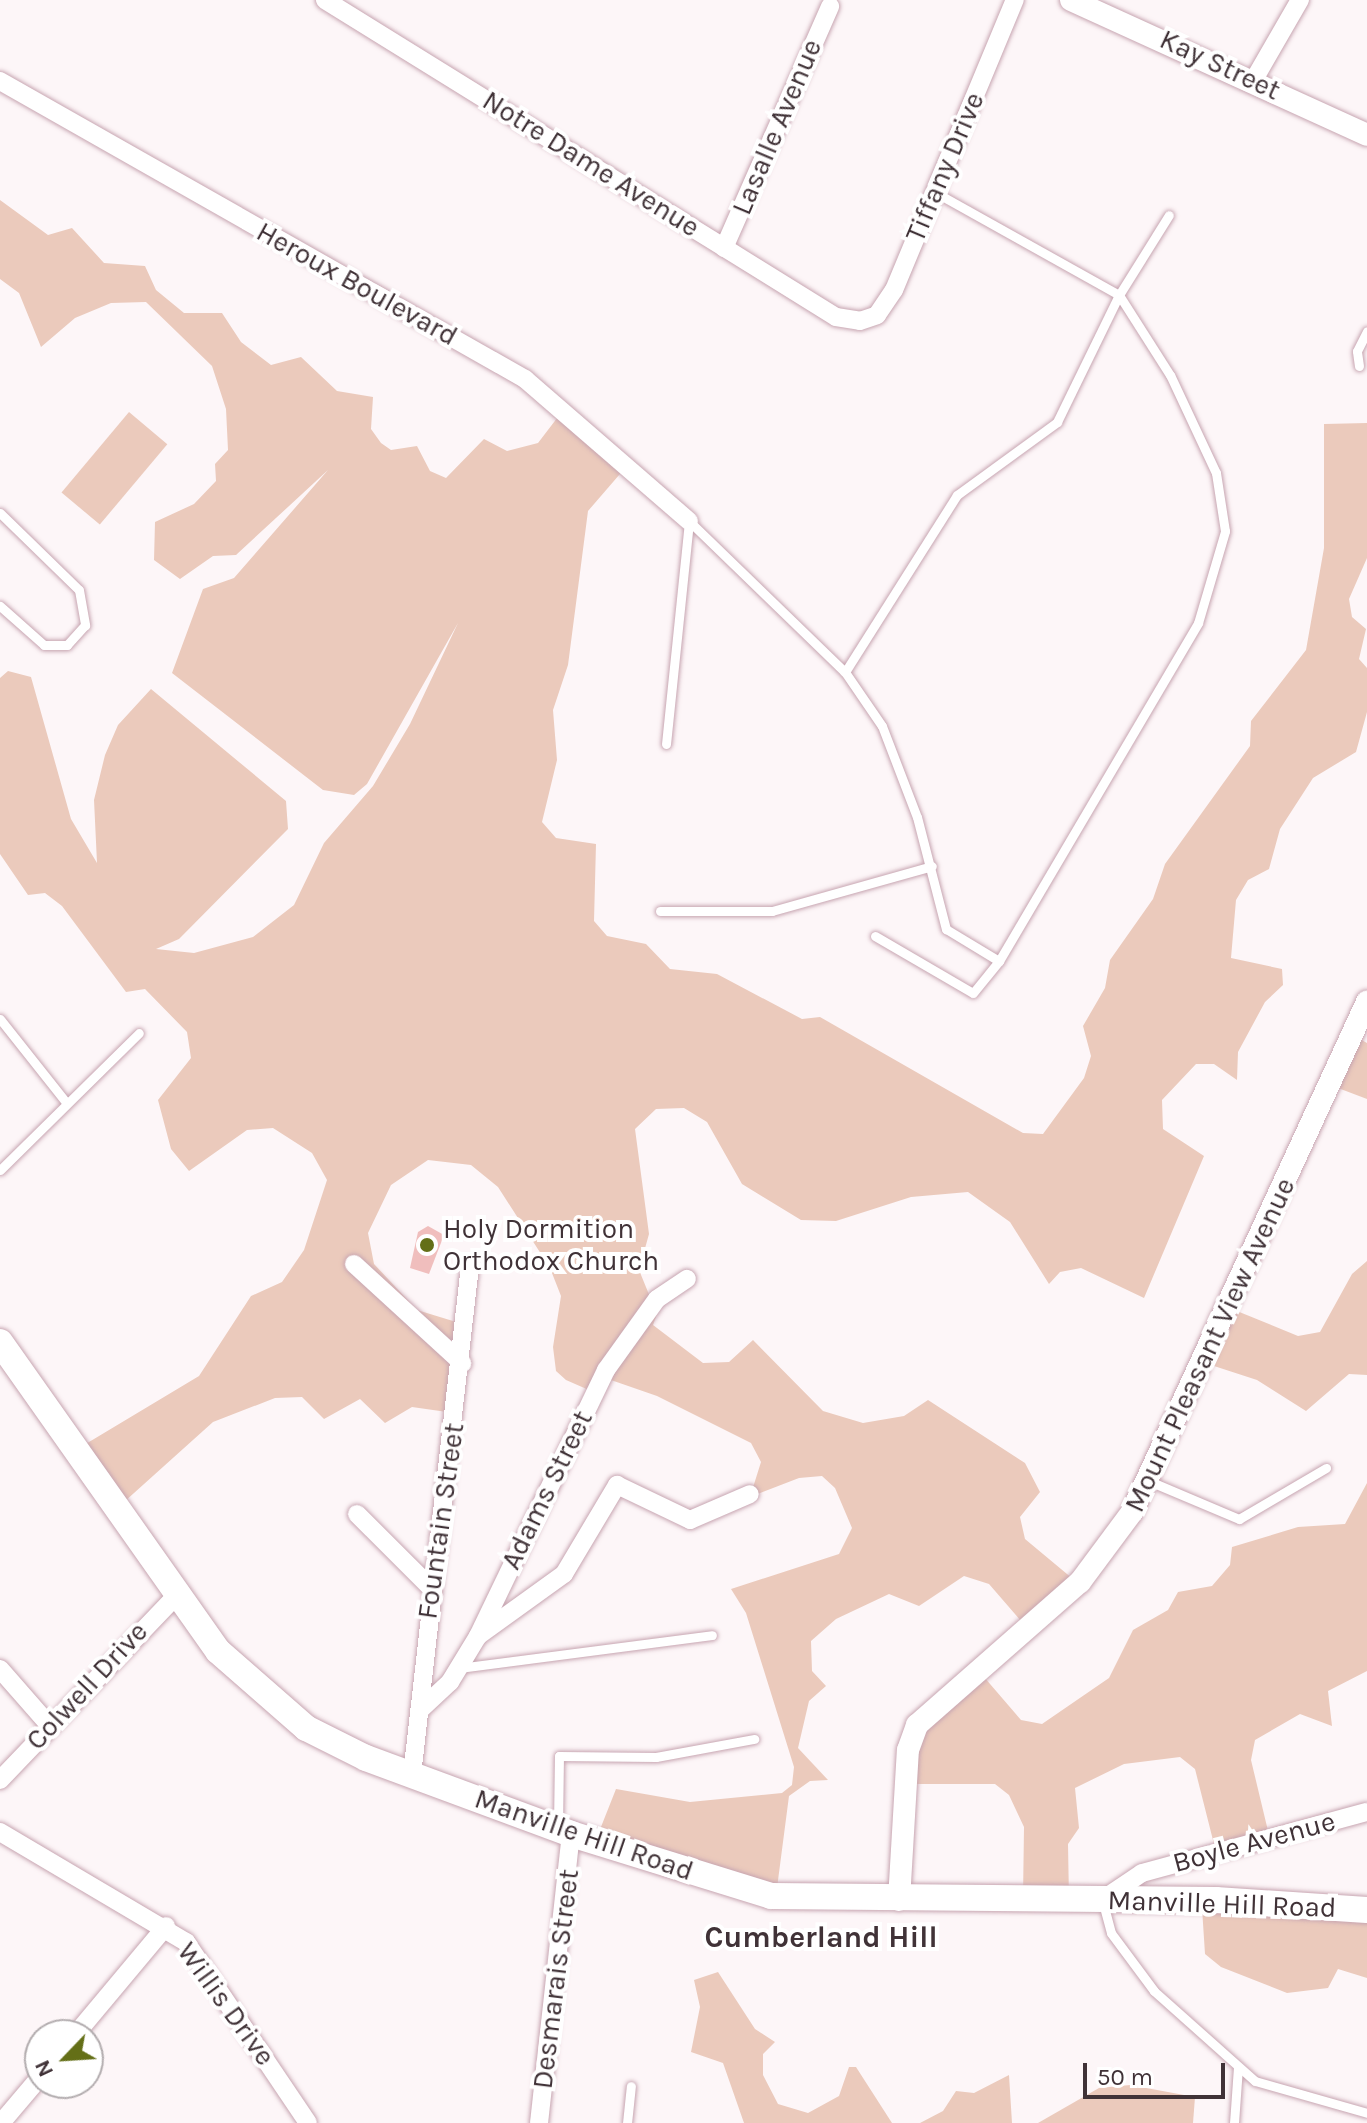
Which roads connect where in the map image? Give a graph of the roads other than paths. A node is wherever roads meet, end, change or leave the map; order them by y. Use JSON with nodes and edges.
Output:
{"nodes":[{"id":1,"x":325,"y":0,"type":"edge"},
{"id":2,"x":1015,"y":0,"type":"edge"},
{"id":3,"x":1071,"y":0,"type":"edge"},
{"id":4,"x":1300,"y":0,"type":"edge"},
{"id":5,"x":830,"y":6,"type":"dead end"},
{"id":6,"x":0,"y":81,"type":"edge"},
{"id":7,"x":1252,"y":83,"type":"junction"},
{"id":8,"x":1367,"y":135,"type":"edge"},
{"id":9,"x":935,"y":192,"type":"junction"},
{"id":10,"x":1169,"y":215,"type":"dead end"},
{"id":11,"x":724,"y":248,"type":"junction"},
{"id":12,"x":1119,"y":295,"type":"junction"},
{"id":13,"x":860,"y":321,"type":"joint"},
{"id":14,"x":1367,"y":331,"type":"edge"},
{"id":15,"x":1359,"y":366,"type":"dead end"},
{"id":16,"x":0,"y":513,"type":"edge"},
{"id":17,"x":689,"y":521,"type":"junction"},
{"id":18,"x":0,"y":606,"type":"edge"},
{"id":19,"x":845,"y":672,"type":"junction"},
{"id":20,"x":666,"y":744,"type":"dead end"},
{"id":21,"x":932,"y":866,"type":"junction"},
{"id":22,"x":660,"y":911,"type":"dead end"},
{"id":23,"x":875,"y":936,"type":"dead end"},
{"id":24,"x":999,"y":961,"type":"junction"},
{"id":25,"x":1367,"y":1002,"type":"edge"},
{"id":26,"x":0,"y":1019,"type":"edge"},
{"id":27,"x":139,"y":1033,"type":"dead end"},
{"id":28,"x":65,"y":1101,"type":"junction"},
{"id":29,"x":0,"y":1170,"type":"edge"},
{"id":30,"x":354,"y":1264,"type":"dead end"},
{"id":31,"x":470,"y":1266,"type":"dead end"},
{"id":32,"x":687,"y":1279,"type":"dead end"},
{"id":33,"x":0,"y":1342,"type":"edge"},
{"id":34,"x":462,"y":1363,"type":"junction"},
{"id":35,"x":1326,"y":1468,"type":"dead end"},
{"id":36,"x":1149,"y":1481,"type":"junction"},
{"id":37,"x":750,"y":1494,"type":"dead end"},
{"id":38,"x":357,"y":1514,"type":"dead end"},
{"id":39,"x":430,"y":1587,"type":"junction"},
{"id":40,"x":177,"y":1595,"type":"junction"},
{"id":41,"x":712,"y":1635,"type":"dead end"},
{"id":42,"x":478,"y":1636,"type":"junction"},
{"id":43,"x":459,"y":1668,"type":"junction"},
{"id":44,"x":0,"y":1669,"type":"edge"},
{"id":45,"x":420,"y":1710,"type":"junction"},
{"id":46,"x":49,"y":1725,"type":"junction"},
{"id":47,"x":754,"y":1739,"type":"dead end"},
{"id":48,"x":412,"y":1775,"type":"junction"},
{"id":49,"x":0,"y":1780,"type":"edge"},
{"id":50,"x":1367,"y":1812,"type":"edge"},
{"id":51,"x":0,"y":1832,"type":"edge"},
{"id":52,"x":564,"y":1832,"type":"junction"},
{"id":53,"x":899,"y":1900,"type":"junction"},
{"id":54,"x":1102,"y":1900,"type":"junction"},
{"id":55,"x":1367,"y":1910,"type":"edge"},
{"id":56,"x":166,"y":1926,"type":"junction"},
{"id":57,"x":88,"y":2019,"type":"edge"},
{"id":58,"x":1238,"y":2067,"type":"junction"},
{"id":59,"x":631,"y":2086,"type":"dead end"},
{"id":60,"x":24,"y":2096,"type":"edge"},
{"id":61,"x":1367,"y":2113,"type":"edge"},
{"id":62,"x":1,"y":2123,"type":"edge"},
{"id":63,"x":308,"y":2123,"type":"edge"},
{"id":64,"x":539,"y":2123,"type":"edge"},
{"id":65,"x":627,"y":2123,"type":"edge"},
{"id":66,"x":1234,"y":2123,"type":"edge"}],
"edges":[{"from":1,"to":11,"type":"street","name":"Notre Dame Avenue"},
{"from":2,"to":9,"type":"street","name":"Tiffany Drive"},
{"from":3,"to":7,"type":"street","name":"Kay Street"},
{"from":4,"to":7,"type":"street"},
{"from":5,"to":11,"type":"street","name":"Lasalle Avenue"},
{"from":6,"to":17,"type":"street","name":"Heroux Boulevard"},
{"from":7,"to":8,"type":"street","name":"Kay Street"},
{"from":9,"to":12,"type":"lane"},
{"from":9,"to":13,"type":"street","name":"Tiffany Drive"},
{"from":10,"to":12,"type":"lane"},
{"from":11,"to":13,"type":"street","name":"Notre Dame Avenue"},
{"from":12,"to":19,"type":"lane"},
{"from":12,"to":24,"type":"lane"},
{"from":14,"to":15,"type":"lane"},
{"from":16,"to":18,"type":"lane"},
{"from":17,"to":19,"type":"lane"},
{"from":17,"to":20,"type":"lane"},
{"from":19,"to":21,"type":"lane"},
{"from":21,"to":22,"type":"lane"},
{"from":21,"to":24,"type":"lane"},
{"from":23,"to":24,"type":"lane"},
{"from":25,"to":36,"type":"street","name":"Mount Pleasant View Avenue"},
{"from":26,"to":28,"type":"lane"},
{"from":27,"to":28,"type":"lane"},
{"from":28,"to":29,"type":"lane"},
{"from":30,"to":34,"type":"street"},
{"from":31,"to":34,"type":"street","name":"Fountain Street"},
{"from":32,"to":42,"type":"street","name":"Adams Street"},
{"from":33,"to":40,"type":"main road","name":"Manville Hill Road"},
{"from":34,"to":39,"type":"street","name":"Fountain Street"},
{"from":35,"to":36,"type":"lane"},
{"from":36,"to":53,"type":"street","name":"Mount Pleasant View Avenue"},
{"from":37,"to":42,"type":"street"},
{"from":38,"to":39,"type":"street"},
{"from":39,"to":45,"type":"street","name":"Fountain Street"},
{"from":40,"to":46,"type":"street","name":"Colwell Drive"},
{"from":40,"to":48,"type":"main road","name":"Manville Hill Road"},
{"from":41,"to":43,"type":"lane"},
{"from":42,"to":43,"type":"street","name":"Adams Street"},
{"from":43,"to":45,"type":"street","name":"Adams Street"},
{"from":44,"to":46,"type":"street"},
{"from":45,"to":48,"type":"street","name":"Fountain Street"},
{"from":46,"to":49,"type":"street","name":"Colwell Drive"},
{"from":47,"to":52,"type":"lane"},
{"from":48,"to":52,"type":"main road","name":"Manville Hill Road"},
{"from":50,"to":54,"type":"street","name":"Boyle Avenue"},
{"from":51,"to":56,"type":"street","name":"Willis Drive"},
{"from":52,"to":53,"type":"main road","name":"Manville Hill Road"},
{"from":52,"to":64,"type":"street","name":"Desmarais Street"},
{"from":53,"to":54,"type":"main road","name":"Manville Hill Road"},
{"from":54,"to":55,"type":"main road","name":"Manville Hill Road"},
{"from":54,"to":58,"type":"lane"},
{"from":56,"to":57,"type":"street"},
{"from":56,"to":63,"type":"street","name":"Willis Drive"},
{"from":58,"to":61,"type":"lane"},
{"from":58,"to":66,"type":"lane"},
{"from":59,"to":65,"type":"lane"},
{"from":60,"to":62,"type":"street"}]}
